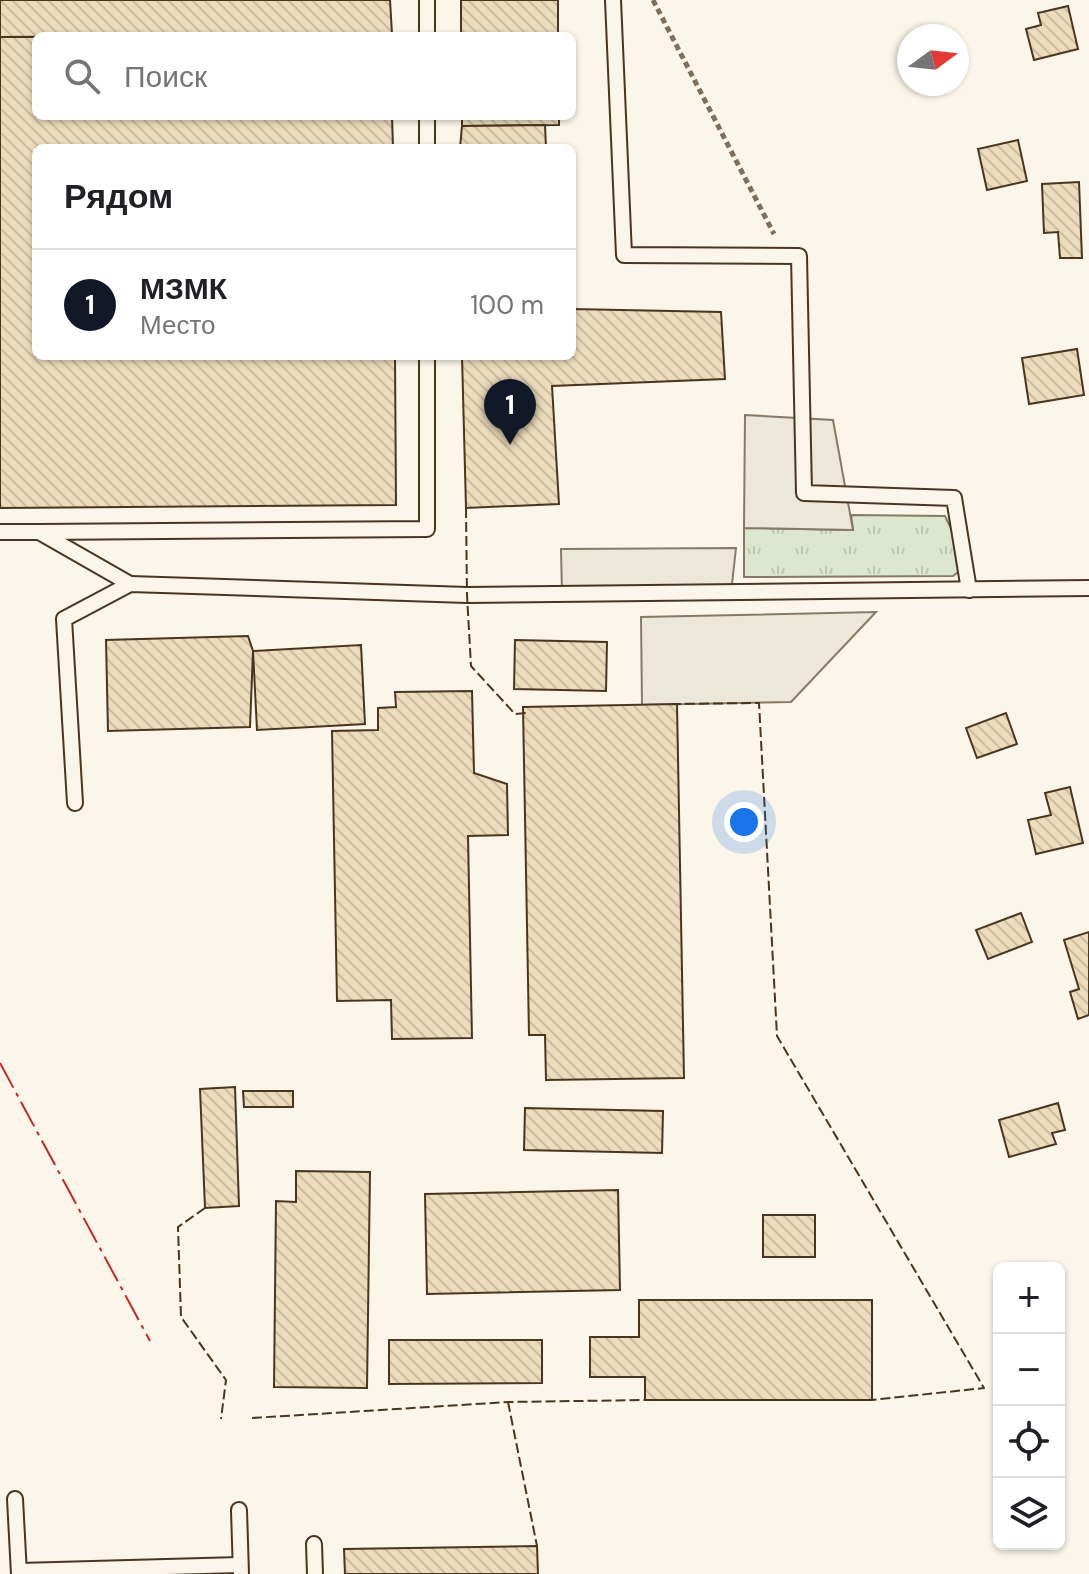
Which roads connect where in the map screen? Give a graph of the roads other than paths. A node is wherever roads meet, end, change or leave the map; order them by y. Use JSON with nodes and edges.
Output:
{"nodes":[{"id":1,"x":427,"y":0,"type":"edge"},
{"id":2,"x":613,"y":0,"type":"edge"},
{"id":3,"x":427,"y":32,"type":"edge"},
{"id":4,"x":427,"y":120,"type":"edge"},
{"id":5,"x":427,"y":144,"type":"edge"},
{"id":6,"x":427,"y":360,"type":"edge"},
{"id":7,"x":0,"y":532,"type":"edge"},
{"id":8,"x":39,"y":532,"type":"junction"},
{"id":9,"x":130,"y":584,"type":"junction"},
{"id":10,"x":1089,"y":588,"type":"edge"},
{"id":11,"x":969,"y":590,"type":"junction"},
{"id":12,"x":75,"y":803,"type":"dead end"},
{"id":13,"x":15,"y":1499,"type":"dead end"},
{"id":14,"x":239,"y":1510,"type":"dead end"},
{"id":15,"x":314,"y":1544,"type":"dead end"},
{"id":16,"x":241,"y":1569,"type":"edge"},
{"id":17,"x":19,"y":1572,"type":"edge"},
{"id":18,"x":315,"y":1574,"type":"edge"}],
"edges":[{"from":1,"to":3,"type":"lane"},
{"from":2,"to":11,"type":"lane"},
{"from":4,"to":5,"type":"lane"},
{"from":6,"to":8,"type":"lane"},
{"from":7,"to":8,"type":"lane"},
{"from":8,"to":9,"type":"lane"},
{"from":9,"to":11,"type":"lane"},
{"from":9,"to":12,"type":"lane"},
{"from":10,"to":11,"type":"lane"},
{"from":13,"to":17,"type":"lane"},
{"from":14,"to":16,"type":"lane"},
{"from":15,"to":18,"type":"lane"},
{"from":16,"to":17,"type":"lane"}]}
